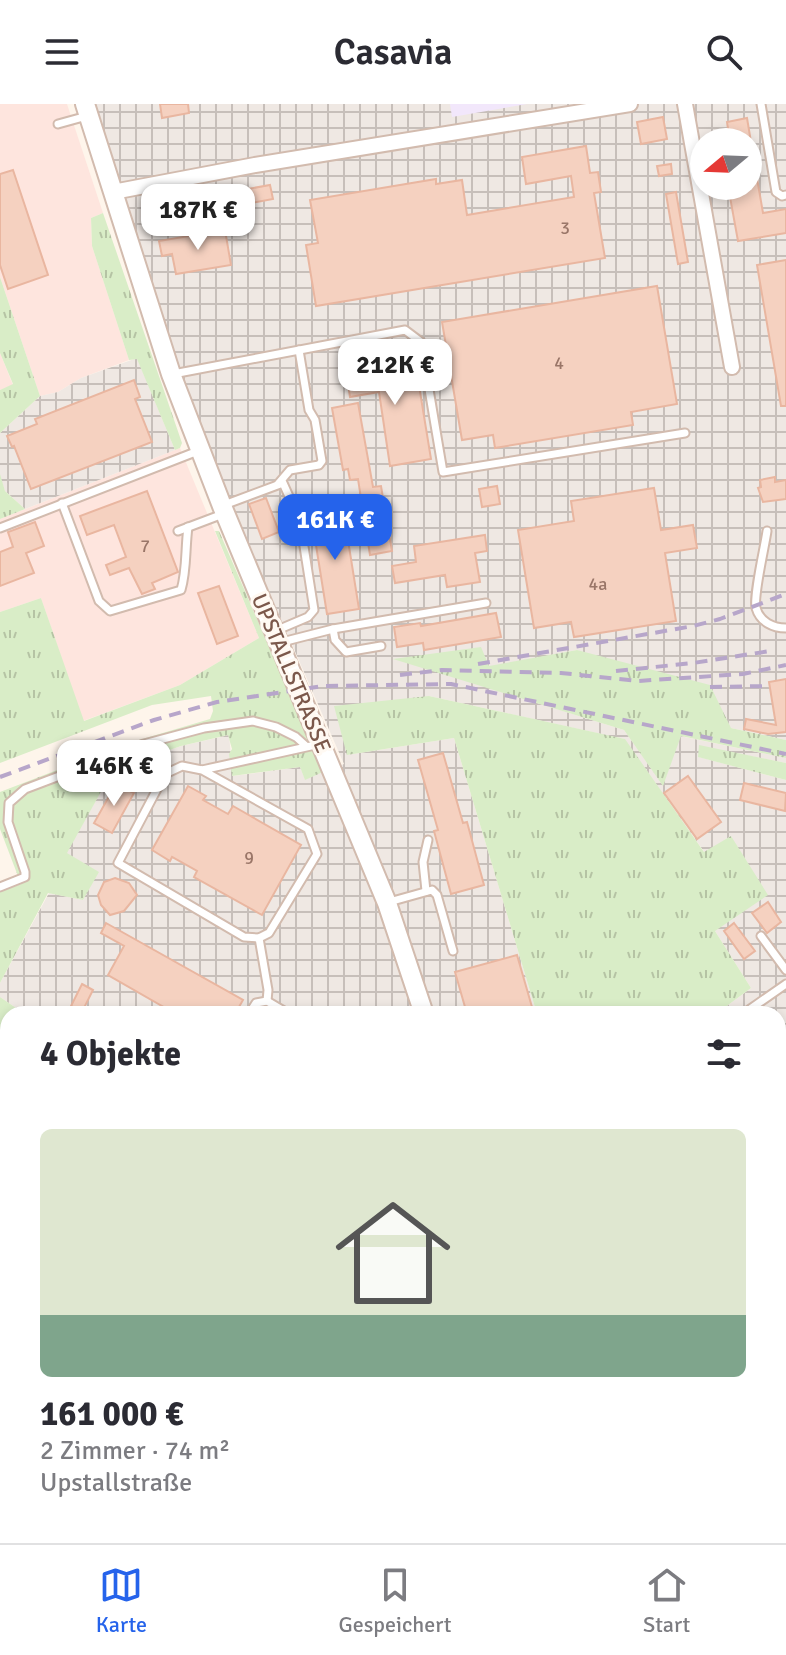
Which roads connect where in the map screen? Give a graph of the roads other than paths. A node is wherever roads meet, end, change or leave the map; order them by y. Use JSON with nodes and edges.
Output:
{"nodes":[{"id":1,"x":630,"y":104,"type":"edge"},
{"id":2,"x":685,"y":104,"type":"edge"},
{"id":3,"x":761,"y":104,"type":"edge"},
{"id":4,"x":87,"y":110,"type":"edge"},
{"id":5,"x":58,"y":124,"type":"dead end"},
{"id":6,"x":113,"y":192,"type":"junction"},
{"id":7,"x":786,"y":195,"type":"edge"},
{"id":8,"x":299,"y":350,"type":"junction"},
{"id":9,"x":732,"y":367,"type":"dead end"},
{"id":10,"x":171,"y":374,"type":"junction"},
{"id":11,"x":685,"y":433,"type":"dead end"},
{"id":12,"x":200,"y":451,"type":"junction"},
{"id":13,"x":278,"y":484,"type":"junction"},
{"id":14,"x":62,"y":503,"type":"junction"},
{"id":15,"x":224,"y":510,"type":"junction"},
{"id":16,"x":188,"y":527,"type":"junction"},
{"id":17,"x":0,"y":528,"type":"edge"},
{"id":18,"x":178,"y":531,"type":"dead end"},
{"id":19,"x":767,"y":531,"type":"dead end"},
{"id":20,"x":486,"y":603,"type":"dead end"},
{"id":21,"x":786,"y":628,"type":"edge"},
{"id":22,"x":333,"y":629,"type":"junction"},
{"id":23,"x":277,"y":637,"type":"junction"},
{"id":24,"x":381,"y":646,"type":"dead end"},
{"id":25,"x":314,"y":745,"type":"junction"},
{"id":26,"x":202,"y":770,"type":"junction"},
{"id":27,"x":428,"y":840,"type":"dead end"},
{"id":28,"x":0,"y":887,"type":"edge"},
{"id":29,"x":426,"y":891,"type":"junction"},
{"id":30,"x":387,"y":903,"type":"junction"},
{"id":31,"x":761,"y":936,"type":"dead end"},
{"id":32,"x":259,"y":938,"type":"junction"},
{"id":33,"x":453,"y":951,"type":"dead end"},
{"id":34,"x":786,"y":970,"type":"edge"},
{"id":35,"x":786,"y":984,"type":"edge"},
{"id":36,"x":267,"y":1001,"type":"junction"},
{"id":37,"x":254,"y":1006,"type":"edge"},
{"id":38,"x":275,"y":1006,"type":"edge"},
{"id":39,"x":421,"y":1006,"type":"edge"},
{"id":40,"x":754,"y":1006,"type":"edge"}],
"edges":[{"from":1,"to":6,"type":"street"},
{"from":2,"to":9,"type":"street"},
{"from":3,"to":7,"type":"lane"},
{"from":4,"to":5,"type":"lane"},
{"from":4,"to":6,"type":"street","name":"UPSTALLSTRASSE"},
{"from":6,"to":10,"type":"street","name":"UPSTALLSTRASSE"},
{"from":8,"to":10,"type":"lane"},
{"from":8,"to":11,"type":"lane"},
{"from":8,"to":13,"type":"lane"},
{"from":10,"to":12,"type":"street","name":"UPSTALLSTRASSE"},
{"from":12,"to":14,"type":"lane"},
{"from":12,"to":15,"type":"street","name":"UPSTALLSTRASSE"},
{"from":13,"to":15,"type":"lane"},
{"from":13,"to":23,"type":"lane"},
{"from":14,"to":16,"type":"lane"},
{"from":14,"to":17,"type":"lane"},
{"from":15,"to":16,"type":"lane"},
{"from":15,"to":23,"type":"street","name":"UPSTALLSTRASSE"},
{"from":16,"to":18,"type":"lane"},
{"from":19,"to":21,"type":"lane"},
{"from":20,"to":22,"type":"lane"},
{"from":22,"to":23,"type":"lane"},
{"from":22,"to":24,"type":"lane"},
{"from":23,"to":25,"type":"street","name":"UPSTALLSTRASSE"},
{"from":25,"to":26,"type":"lane"},
{"from":25,"to":28,"type":"lane"},
{"from":25,"to":30,"type":"street","name":"UPSTALLSTRASSE"},
{"from":26,"to":32,"type":"lane"},
{"from":26,"to":32,"type":"lane"},
{"from":27,"to":29,"type":"lane"},
{"from":29,"to":30,"type":"lane"},
{"from":29,"to":33,"type":"lane"},
{"from":30,"to":39,"type":"street","name":"UPSTALLSTRASSE"},
{"from":31,"to":34,"type":"lane"},
{"from":32,"to":36,"type":"lane"},
{"from":35,"to":40,"type":"lane"},
{"from":36,"to":37,"type":"lane"},
{"from":36,"to":38,"type":"lane"}]}
